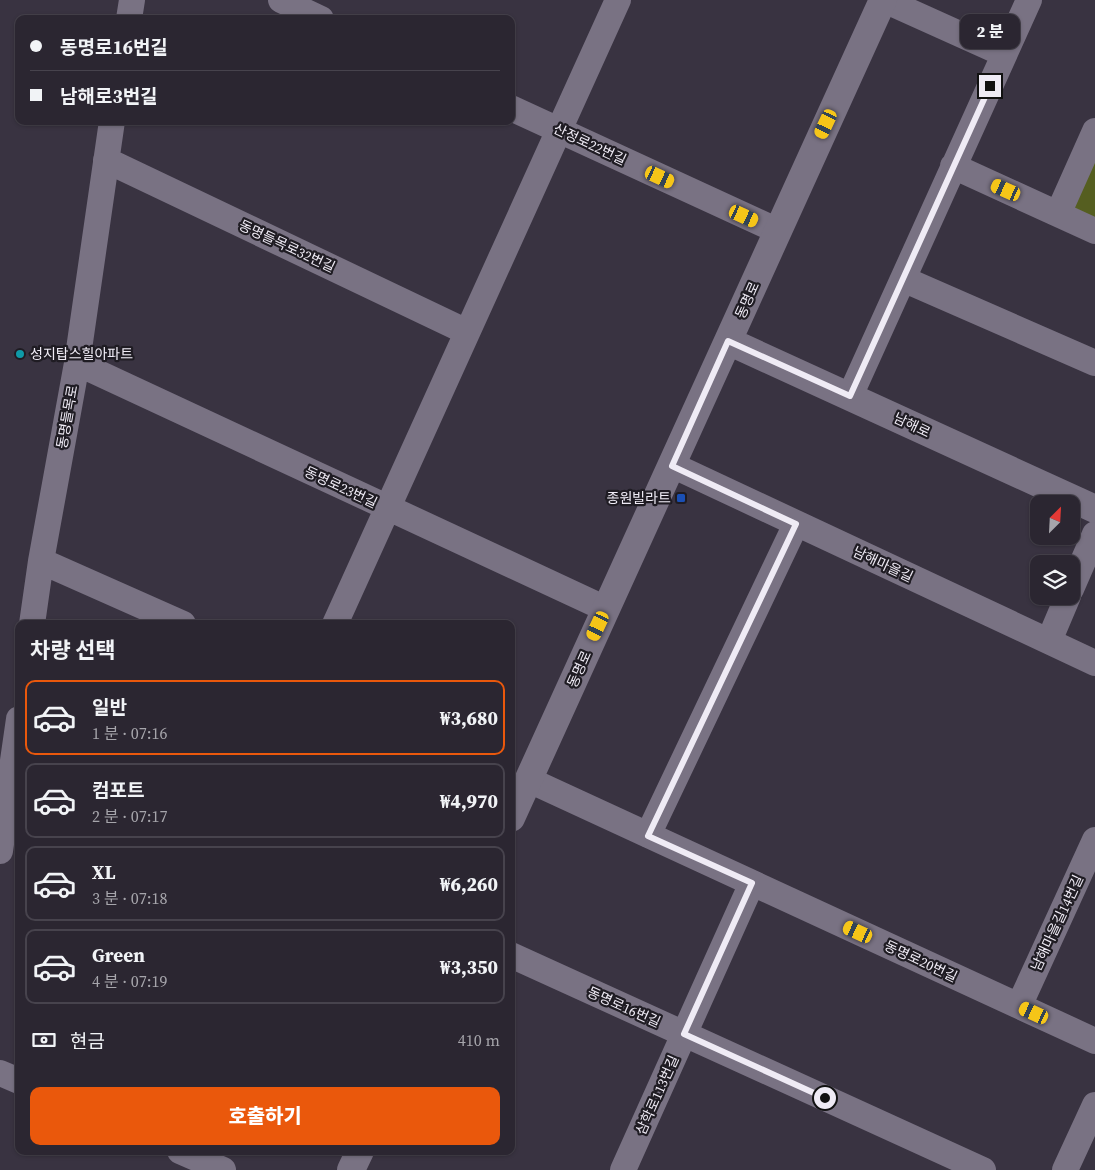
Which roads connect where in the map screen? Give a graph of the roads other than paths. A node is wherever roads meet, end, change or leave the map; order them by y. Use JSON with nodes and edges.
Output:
{"nodes":[{"id":1,"x":132,"y":0,"type":"edge"},
{"id":2,"x":281,"y":0,"type":"edge"},
{"id":3,"x":618,"y":0,"type":"edge"},
{"id":4,"x":884,"y":0,"type":"edge"},
{"id":5,"x":1029,"y":0,"type":"edge"},
{"id":6,"x":130,"y":15,"type":"edge"},
{"id":7,"x":313,"y":15,"type":"edge"},
{"id":8,"x":1004,"y":54,"type":"junction"},
{"id":9,"x":515,"y":110,"type":"edge"},
{"id":10,"x":111,"y":125,"type":"edge"},
{"id":11,"x":559,"y":130,"type":"junction"},
{"id":12,"x":1095,"y":131,"type":"edge"},
{"id":13,"x":106,"y":160,"type":"junction"},
{"id":14,"x":954,"y":166,"type":"junction"},
{"id":15,"x":1058,"y":214,"type":"junction"},
{"id":16,"x":778,"y":231,"type":"junction"},
{"id":17,"x":1095,"y":231,"type":"edge"},
{"id":18,"x":903,"y":279,"type":"junction"},
{"id":19,"x":467,"y":332,"type":"junction"},
{"id":20,"x":728,"y":341,"type":"junction"},
{"id":21,"x":77,"y":363,"type":"junction"},
{"id":22,"x":1095,"y":363,"type":"edge"},
{"id":23,"x":850,"y":396,"type":"junction"},
{"id":24,"x":672,"y":466,"type":"junction"},
{"id":25,"x":387,"y":508,"type":"junction"},
{"id":26,"x":1095,"y":509,"type":"edge"},
{"id":27,"x":796,"y":524,"type":"junction"},
{"id":28,"x":1095,"y":534,"type":"edge"},
{"id":29,"x":41,"y":561,"type":"junction"},
{"id":30,"x":1080,"y":568,"type":"edge"},
{"id":31,"x":1064,"y":605,"type":"edge"},
{"id":32,"x":606,"y":609,"type":"junction"},
{"id":33,"x":33,"y":620,"type":"edge"},
{"id":34,"x":174,"y":620,"type":"edge"},
{"id":35,"x":337,"y":620,"type":"edge"},
{"id":36,"x":1049,"y":642,"type":"junction"},
{"id":37,"x":1095,"y":663,"type":"edge"},
{"id":38,"x":15,"y":747,"type":"edge"},
{"id":39,"x":528,"y":780,"type":"junction"},
{"id":40,"x":9,"y":788,"type":"edge"},
{"id":41,"x":515,"y":809,"type":"edge"},
{"id":42,"x":648,"y":836,"type":"junction"},
{"id":43,"x":1095,"y":840,"type":"edge"},
{"id":44,"x":0,"y":851,"type":"edge"},
{"id":45,"x":752,"y":883,"type":"junction"},
{"id":46,"x":515,"y":957,"type":"edge"},
{"id":47,"x":1019,"y":1006,"type":"junction"},
{"id":48,"x":684,"y":1034,"type":"junction"},
{"id":49,"x":1095,"y":1041,"type":"edge"},
{"id":50,"x":0,"y":1073,"type":"edge"},
{"id":51,"x":15,"y":1079,"type":"edge"},
{"id":52,"x":1095,"y":1104,"type":"edge"},
{"id":53,"x":189,"y":1155,"type":"edge"},
{"id":54,"x":358,"y":1155,"type":"edge"},
{"id":55,"x":223,"y":1170,"type":"edge"},
{"id":56,"x":351,"y":1170,"type":"edge"},
{"id":57,"x":623,"y":1170,"type":"edge"},
{"id":58,"x":983,"y":1170,"type":"edge"},
{"id":59,"x":1065,"y":1170,"type":"edge"}],
"edges":[{"from":1,"to":6,"type":"street"},
{"from":2,"to":7,"type":"street"},
{"from":3,"to":11,"type":"street"},
{"from":4,"to":8,"type":"street"},
{"from":4,"to":16,"type":"street","name":"동명로"},
{"from":5,"to":8,"type":"street"},
{"from":8,"to":14,"type":"street"},
{"from":9,"to":11,"type":"street","name":"산정로22번길"},
{"from":10,"to":13,"type":"street","name":"동명들목로"},
{"from":11,"to":16,"type":"street","name":"산정로22번길"},
{"from":11,"to":19,"type":"street"},
{"from":12,"to":15,"type":"street"},
{"from":13,"to":19,"type":"street","name":"동명들목로32번길"},
{"from":13,"to":21,"type":"street","name":"동명들목로"},
{"from":14,"to":15,"type":"street"},
{"from":14,"to":18,"type":"street"},
{"from":15,"to":17,"type":"street"},
{"from":16,"to":20,"type":"street","name":"동명로"},
{"from":18,"to":22,"type":"street"},
{"from":18,"to":23,"type":"street"},
{"from":19,"to":25,"type":"street"},
{"from":20,"to":23,"type":"street","name":"남해로"},
{"from":20,"to":24,"type":"street","name":"동명로"},
{"from":21,"to":25,"type":"street","name":"동명로23번길"},
{"from":21,"to":29,"type":"street","name":"동명들목로"},
{"from":23,"to":26,"type":"street","name":"남해로"},
{"from":24,"to":27,"type":"street","name":"남해마을길"},
{"from":24,"to":32,"type":"street","name":"동명로"},
{"from":25,"to":32,"type":"street","name":"동명로23번길"},
{"from":25,"to":35,"type":"street"},
{"from":27,"to":36,"type":"street","name":"남해마을길"},
{"from":27,"to":42,"type":"street"},
{"from":28,"to":30,"type":"street"},
{"from":29,"to":33,"type":"street","name":"동명들목로"},
{"from":29,"to":34,"type":"street"},
{"from":31,"to":36,"type":"street"},
{"from":32,"to":39,"type":"street","name":"동명로"},
{"from":36,"to":37,"type":"street","name":"남해마을길"},
{"from":38,"to":40,"type":"street"},
{"from":39,"to":41,"type":"street","name":"동명로"},
{"from":39,"to":42,"type":"street","name":"동명로20번길"},
{"from":40,"to":44,"type":"street"},
{"from":42,"to":45,"type":"street","name":"동명로20번길"},
{"from":43,"to":47,"type":"street","name":"남해마을길14번길"},
{"from":45,"to":47,"type":"street","name":"동명로20번길"},
{"from":45,"to":48,"type":"street","name":"삼학로113번길"},
{"from":46,"to":48,"type":"street","name":"동명로16번길"},
{"from":47,"to":49,"type":"street","name":"동명로20번길"},
{"from":48,"to":57,"type":"street","name":"삼학로113번길"},
{"from":48,"to":58,"type":"street","name":"동명로16번길"},
{"from":50,"to":51,"type":"street"},
{"from":52,"to":59,"type":"street"},
{"from":53,"to":55,"type":"street"},
{"from":54,"to":56,"type":"street"}]}
